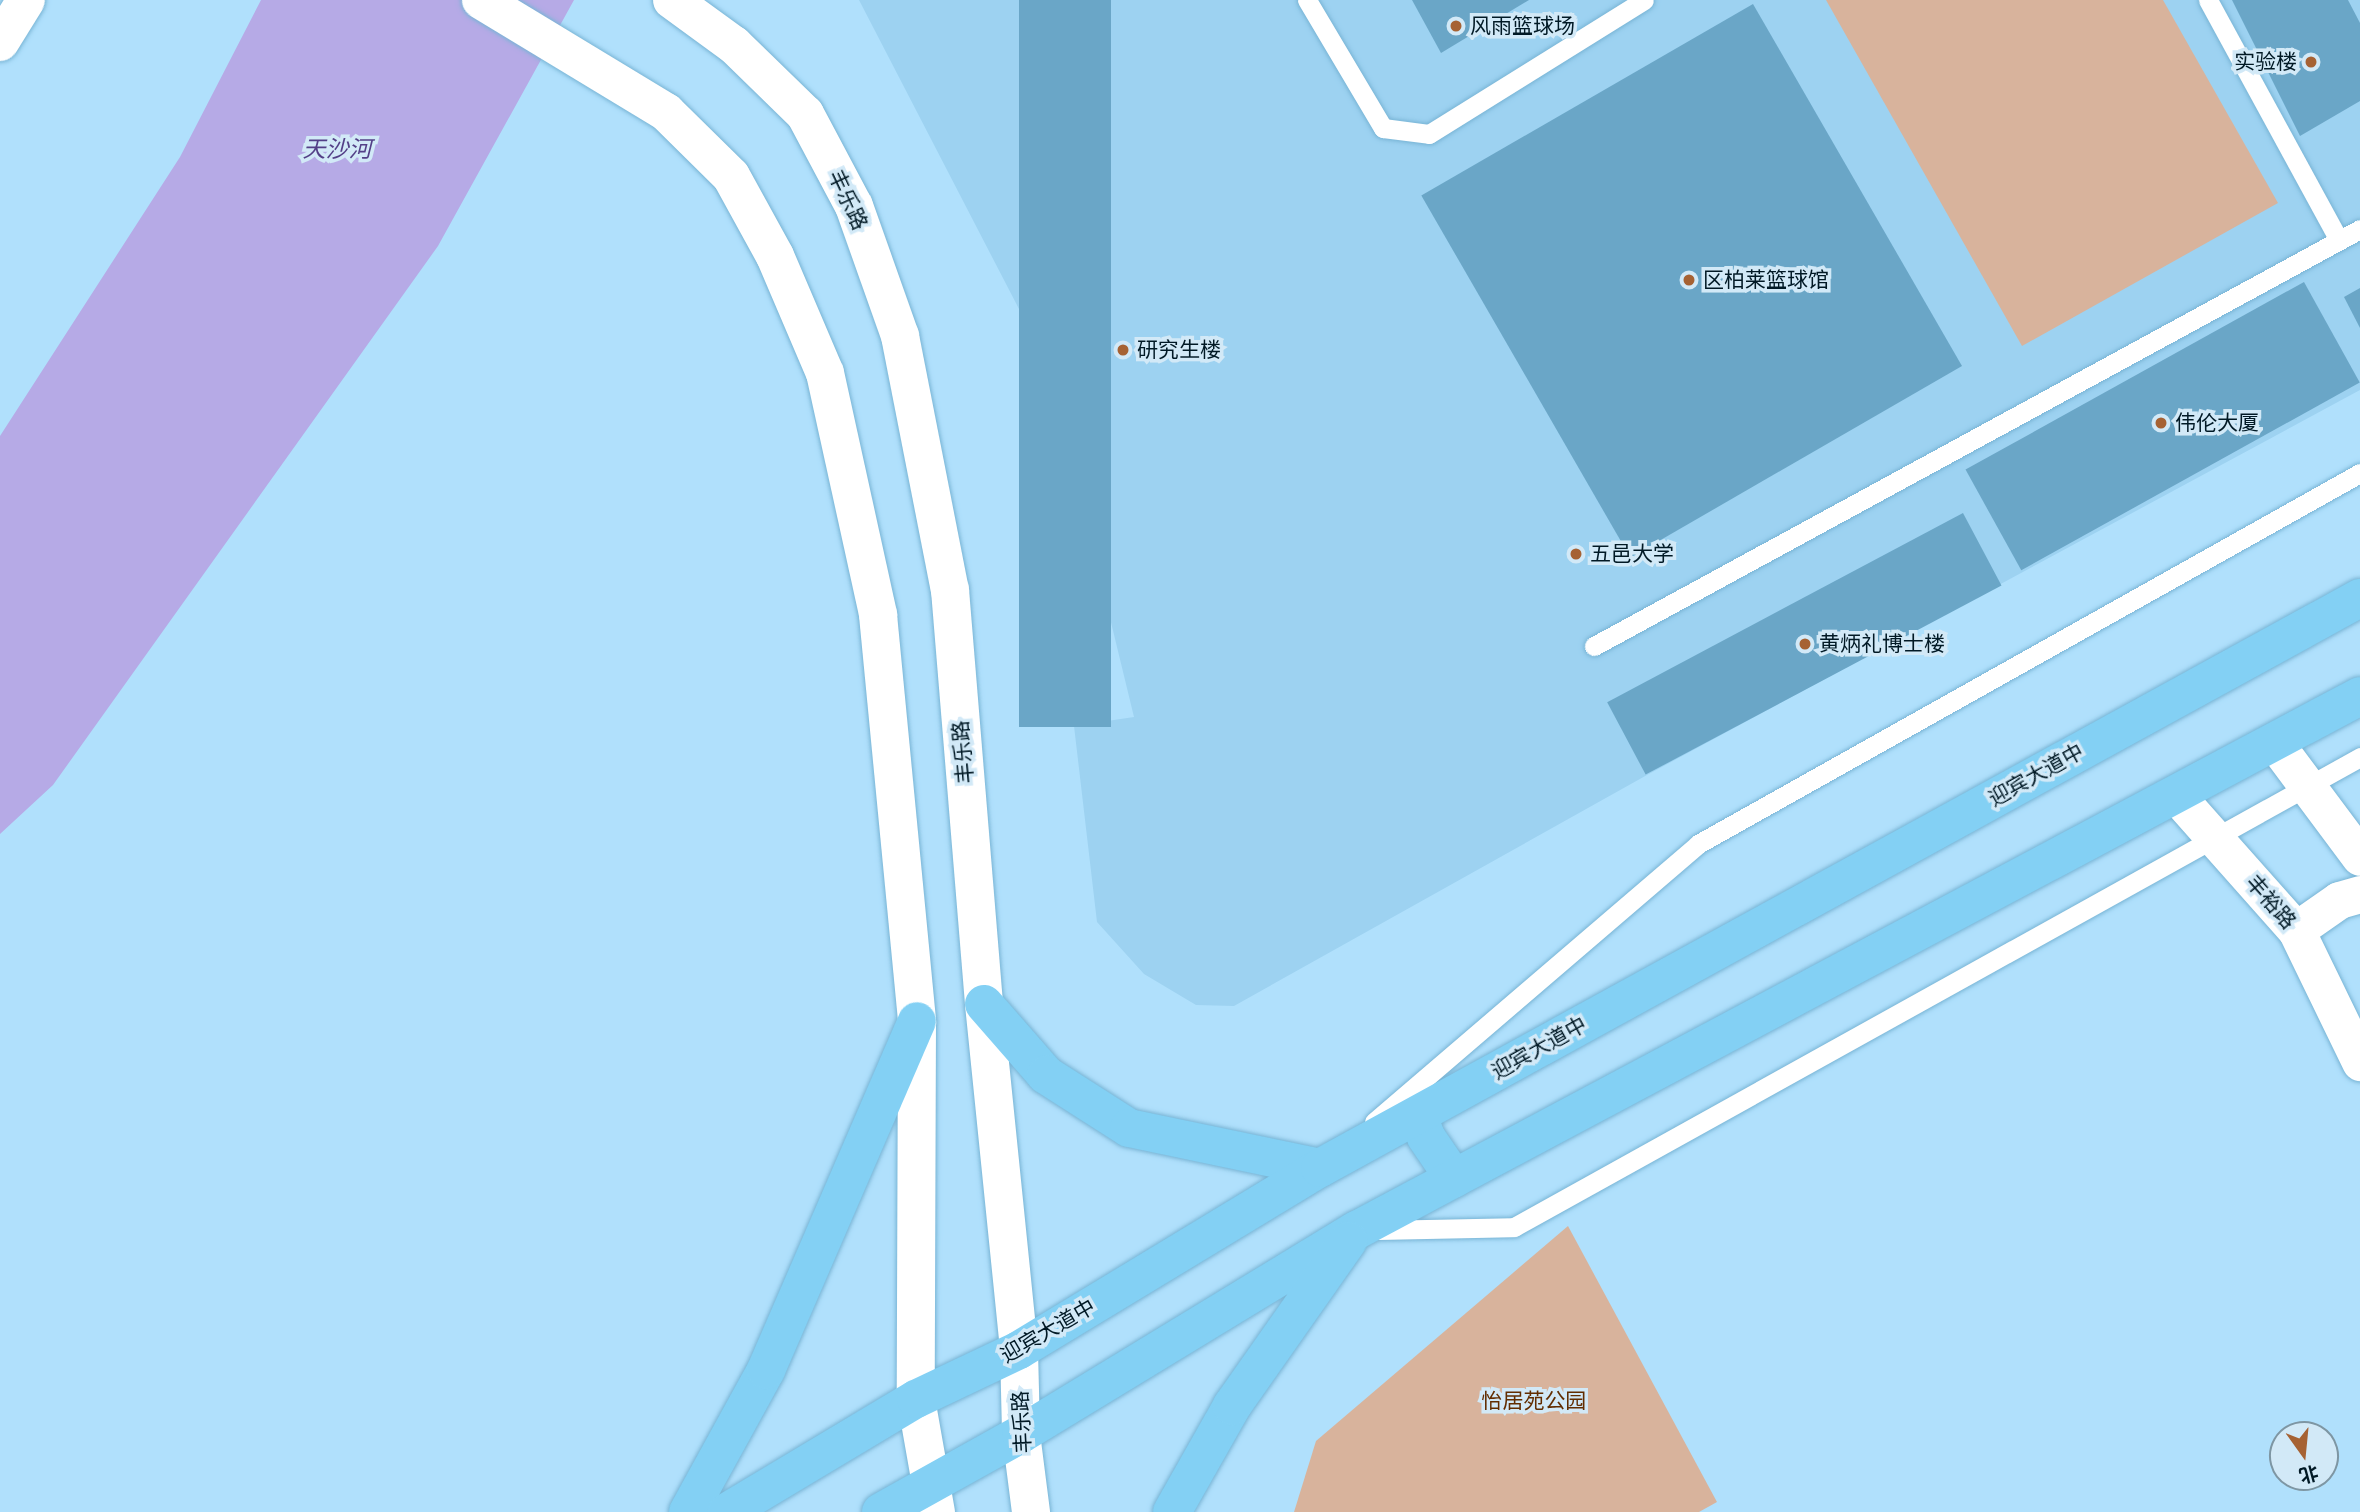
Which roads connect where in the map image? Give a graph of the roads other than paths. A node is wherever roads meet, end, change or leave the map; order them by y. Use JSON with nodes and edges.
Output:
{"nodes":[{"id":1,"x":26,"y":0,"type":"edge"},
{"id":2,"x":481,"y":0,"type":"edge"},
{"id":3,"x":672,"y":0,"type":"edge"},
{"id":4,"x":1307,"y":0,"type":"edge"},
{"id":5,"x":1644,"y":0,"type":"edge"},
{"id":6,"x":2207,"y":0,"type":"edge"},
{"id":7,"x":0,"y":42,"type":"edge"},
{"id":8,"x":2360,"y":229,"type":"edge"},
{"id":9,"x":2339,"y":240,"type":"junction"},
{"id":10,"x":2360,"y":473,"type":"edge"},
{"id":11,"x":2360,"y":598,"type":"edge"},
{"id":12,"x":1594,"y":646,"type":"dead end"},
{"id":13,"x":2360,"y":696,"type":"edge"},
{"id":14,"x":2275,"y":743,"type":"junction"},
{"id":15,"x":2360,"y":757,"type":"edge"},
{"id":16,"x":2307,"y":786,"type":"junction"},
{"id":17,"x":2177,"y":796,"type":"junction"},
{"id":18,"x":2214,"y":838,"type":"junction"},
{"id":19,"x":2360,"y":857,"type":"edge"},
{"id":20,"x":2360,"y":894,"type":"edge"},
{"id":21,"x":2296,"y":930,"type":"junction"},
{"id":22,"x":984,"y":1004,"type":"junction"},
{"id":23,"x":917,"y":1021,"type":"junction"},
{"id":24,"x":2360,"y":1062,"type":"edge"},
{"id":25,"x":1418,"y":1115,"type":"junction"},
{"id":26,"x":1320,"y":1168,"type":"junction"},
{"id":27,"x":1454,"y":1178,"type":"junction"},
{"id":28,"x":1357,"y":1230,"type":"junction"},
{"id":29,"x":1019,"y":1350,"type":"junction"},
{"id":30,"x":916,"y":1399,"type":"junction"},
{"id":31,"x":1021,"y":1434,"type":"junction"},
{"id":32,"x":933,"y":1498,"type":"edge"},
{"id":33,"x":688,"y":1512,"type":"edge"},
{"id":34,"x":727,"y":1512,"type":"edge"},
{"id":35,"x":881,"y":1512,"type":"edge"},
{"id":36,"x":1031,"y":1512,"type":"edge"},
{"id":37,"x":1172,"y":1512,"type":"edge"}],
"edges":[{"from":1,"to":7,"type":"main road"},
{"from":2,"to":23,"type":"main road"},
{"from":3,"to":22,"type":"main road","name":"丰乐路"},
{"from":4,"to":5,"type":"lane"},
{"from":6,"to":9,"type":"lane"},
{"from":8,"to":9,"type":"lane"},
{"from":9,"to":12,"type":"lane"},
{"from":10,"to":26,"type":"lane"},
{"from":11,"to":25,"type":"main road","name":"迎宾大道中"},
{"from":13,"to":14,"type":"main road"},
{"from":14,"to":16,"type":"street"},
{"from":14,"to":17,"type":"main road"},
{"from":15,"to":16,"type":"lane"},
{"from":16,"to":18,"type":"lane"},
{"from":16,"to":19,"type":"street"},
{"from":17,"to":18,"type":"street","name":"丰裕路"},
{"from":17,"to":27,"type":"main road"},
{"from":18,"to":21,"type":"street","name":"丰裕路"},
{"from":18,"to":28,"type":"lane"},
{"from":20,"to":21,"type":"street"},
{"from":21,"to":24,"type":"street","name":"丰裕路"},
{"from":22,"to":26,"type":"main road"},
{"from":22,"to":29,"type":"main road","name":"丰乐路"},
{"from":23,"to":30,"type":"main road"},
{"from":23,"to":33,"type":"main road"},
{"from":25,"to":26,"type":"main road","name":"迎宾大道中"},
{"from":25,"to":27,"type":"main road"},
{"from":26,"to":29,"type":"main road","name":"迎宾大道中"},
{"from":27,"to":28,"type":"main road"},
{"from":28,"to":31,"type":"main road"},
{"from":28,"to":37,"type":"main road"},
{"from":29,"to":30,"type":"main road","name":"迎宾大道中"},
{"from":29,"to":31,"type":"main road","name":"丰乐路"},
{"from":30,"to":32,"type":"main road"},
{"from":30,"to":34,"type":"main road","name":"迎宾大道中"},
{"from":31,"to":32,"type":"main road"},
{"from":31,"to":36,"type":"main road","name":"丰乐路"},
{"from":32,"to":35,"type":"main road"}]}
